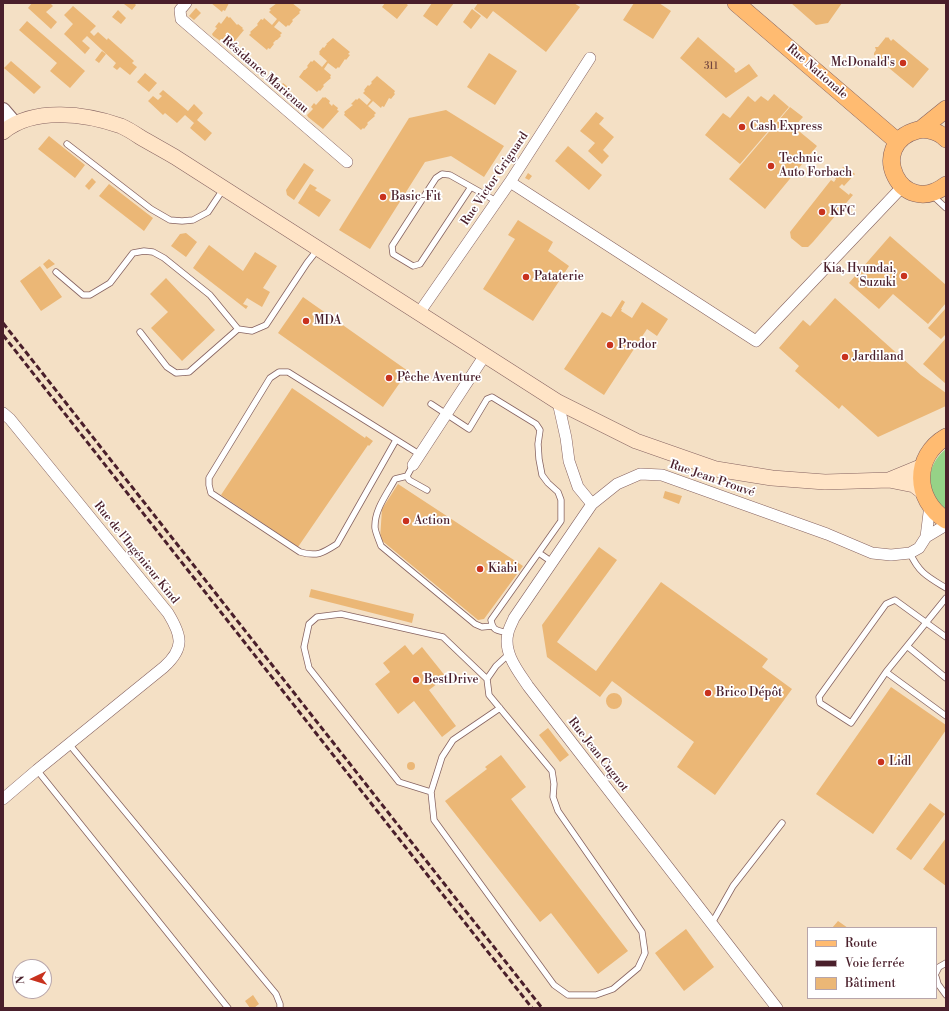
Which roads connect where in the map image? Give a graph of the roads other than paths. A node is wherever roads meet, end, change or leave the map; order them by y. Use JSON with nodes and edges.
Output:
{"nodes":[{"id":1,"x":186,"y":3,"type":"edge"},
{"id":2,"x":736,"y":3,"type":"edge"},
{"id":3,"x":590,"y":58,"type":"dead end"},
{"id":4,"x":946,"y":109,"type":"edge"},
{"id":5,"x":3,"y":110,"type":"edge"},
{"id":6,"x":9,"y":128,"type":"edge"},
{"id":7,"x":920,"y":130,"type":"junction"},
{"id":8,"x":946,"y":140,"type":"edge"},
{"id":9,"x":898,"y":142,"type":"junction"},
{"id":10,"x":67,"y":144,"type":"dead end"},
{"id":11,"x":347,"y":162,"type":"dead end"},
{"id":12,"x":510,"y":182,"type":"junction"},
{"id":13,"x":946,"y":185,"type":"edge"},
{"id":14,"x":902,"y":186,"type":"junction"},
{"id":15,"x":471,"y":187,"type":"junction"},
{"id":16,"x":224,"y":188,"type":"junction"},
{"id":17,"x":930,"y":194,"type":"junction"},
{"id":18,"x":496,"y":201,"type":"junction"},
{"id":19,"x":946,"y":208,"type":"edge"},
{"id":20,"x":318,"y":249,"type":"junction"},
{"id":21,"x":56,"y":272,"type":"dead end"},
{"id":22,"x":419,"y":313,"type":"junction"},
{"id":23,"x":238,"y":329,"type":"junction"},
{"id":24,"x":140,"y":332,"type":"dead end"},
{"id":25,"x":485,"y":355,"type":"junction"},
{"id":26,"x":558,"y":402,"type":"junction"},
{"id":27,"x":431,"y":404,"type":"dead end"},
{"id":28,"x":3,"y":413,"type":"edge"},
{"id":29,"x":446,"y":414,"type":"junction"},
{"id":30,"x":946,"y":437,"type":"edge"},
{"id":31,"x":396,"y":440,"type":"junction"},
{"id":32,"x":419,"y":454,"type":"junction"},
{"id":33,"x":413,"y":465,"type":"joint"},
{"id":34,"x":923,"y":466,"type":"junction"},
{"id":35,"x":407,"y":476,"type":"junction"},
{"id":36,"x":889,"y":480,"type":"junction"},
{"id":37,"x":427,"y":490,"type":"dead end"},
{"id":38,"x":926,"y":498,"type":"junction"},
{"id":39,"x":592,"y":504,"type":"junction"},
{"id":40,"x":946,"y":520,"type":"edge"},
{"id":41,"x":946,"y":525,"type":"edge"},
{"id":42,"x":926,"y":537,"type":"junction"},
{"id":43,"x":538,"y":553,"type":"junction"},
{"id":44,"x":910,"y":553,"type":"junction"},
{"id":45,"x":552,"y":562,"type":"junction"},
{"id":46,"x":946,"y":588,"type":"edge"},
{"id":47,"x":946,"y":598,"type":"edge"},
{"id":48,"x":928,"y":622,"type":"junction"},
{"id":49,"x":492,"y":626,"type":"junction"},
{"id":50,"x":508,"y":633,"type":"junction"},
{"id":51,"x":946,"y":636,"type":"edge"},
{"id":52,"x":907,"y":646,"type":"junction"},
{"id":53,"x":510,"y":654,"type":"junction"},
{"id":54,"x":886,"y":672,"type":"junction"},
{"id":55,"x":946,"y":678,"type":"edge"},
{"id":56,"x":487,"y":679,"type":"junction"},
{"id":57,"x":500,"y":708,"type":"junction"},
{"id":58,"x":946,"y":716,"type":"edge"},
{"id":59,"x":69,"y":744,"type":"junction"},
{"id":60,"x":37,"y":770,"type":"junction"},
{"id":61,"x":432,"y":792,"type":"junction"},
{"id":62,"x":3,"y":799,"type":"edge"},
{"id":63,"x":782,"y":823,"type":"dead end"},
{"id":64,"x":712,"y":923,"type":"junction"},
{"id":65,"x":946,"y":963,"type":"edge"},
{"id":66,"x":937,"y":970,"type":"edge"},
{"id":67,"x":937,"y":980,"type":"edge"},
{"id":68,"x":946,"y":995,"type":"edge"},
{"id":69,"x":228,"y":1008,"type":"edge"},
{"id":70,"x":280,"y":1008,"type":"edge"},
{"id":71,"x":777,"y":1008,"type":"edge"}],
"edges":[{"from":1,"to":11,"type":"street","name":"Résidance Marienau"},
{"from":2,"to":9,"type":"main road","name":"Rue Nationale"},
{"from":3,"to":12,"type":"street","name":"Rue Victor Grignard"},
{"from":4,"to":7,"type":"main road"},
{"from":5,"to":6,"type":"street"},
{"from":6,"to":16,"type":"main road"},
{"from":7,"to":8,"type":"main road"},
{"from":7,"to":9,"type":"main road"},
{"from":9,"to":14,"type":"main road"},
{"from":10,"to":16,"type":"lane"},
{"from":12,"to":14,"type":"street"},
{"from":12,"to":18,"type":"street","name":"Rue Victor Grignard"},
{"from":13,"to":17,"type":"main road"},
{"from":14,"to":17,"type":"main road"},
{"from":15,"to":15,"type":"lane"},
{"from":15,"to":18,"type":"lane"},
{"from":16,"to":20,"type":"main road"},
{"from":17,"to":19,"type":"lane"},
{"from":18,"to":22,"type":"street","name":"Rue Victor Grignard"},
{"from":20,"to":22,"type":"main road"},
{"from":20,"to":23,"type":"lane"},
{"from":21,"to":23,"type":"lane"},
{"from":22,"to":25,"type":"main road"},
{"from":23,"to":24,"type":"lane"},
{"from":25,"to":26,"type":"main road"},
{"from":25,"to":29,"type":"street"},
{"from":26,"to":36,"type":"main road"},
{"from":26,"to":39,"type":"street"},
{"from":27,"to":29,"type":"lane"},
{"from":28,"to":59,"type":"street","name":"Rue de l'Ingénieur Kind"},
{"from":29,"to":32,"type":"street"},
{"from":29,"to":43,"type":"lane"},
{"from":30,"to":34,"type":"main road"},
{"from":31,"to":31,"type":"lane"},
{"from":31,"to":32,"type":"lane"},
{"from":32,"to":33,"type":"street"},
{"from":33,"to":35,"type":"lane"},
{"from":34,"to":36,"type":"main road"},
{"from":34,"to":38,"type":"main road"},
{"from":35,"to":37,"type":"lane"},
{"from":35,"to":49,"type":"lane"},
{"from":36,"to":38,"type":"main road"},
{"from":38,"to":40,"type":"main road"},
{"from":38,"to":42,"type":"street"},
{"from":39,"to":44,"type":"street","name":"Rue Jean Prouvé"},
{"from":39,"to":45,"type":"street","name":"Rue Jean Cugnot"},
{"from":41,"to":42,"type":"street"},
{"from":42,"to":44,"type":"street"},
{"from":43,"to":45,"type":"lane"},
{"from":43,"to":49,"type":"lane"},
{"from":44,"to":46,"type":"lane"},
{"from":45,"to":50,"type":"street","name":"Rue Jean Cugnot"},
{"from":47,"to":48,"type":"lane"},
{"from":48,"to":51,"type":"lane"},
{"from":48,"to":52,"type":"lane"},
{"from":48,"to":54,"type":"lane"},
{"from":49,"to":50,"type":"lane"},
{"from":50,"to":53,"type":"street","name":"Rue Jean Cugnot"},
{"from":52,"to":54,"type":"lane"},
{"from":52,"to":55,"type":"lane"},
{"from":53,"to":56,"type":"lane"},
{"from":53,"to":64,"type":"street","name":"Rue Jean Cugnot"},
{"from":54,"to":58,"type":"lane"},
{"from":56,"to":57,"type":"lane"},
{"from":56,"to":61,"type":"lane"},
{"from":57,"to":61,"type":"lane"},
{"from":57,"to":61,"type":"lane"},
{"from":59,"to":60,"type":"street","name":"Rue de l'Ingénieur Kind"},
{"from":59,"to":70,"type":"lane"},
{"from":60,"to":62,"type":"street","name":"Rue de l'Ingénieur Kind"},
{"from":60,"to":69,"type":"lane"},
{"from":63,"to":64,"type":"lane"},
{"from":64,"to":71,"type":"street","name":"Rue Jean Cugnot"},
{"from":65,"to":66,"type":"lane"},
{"from":67,"to":68,"type":"lane"}]}
